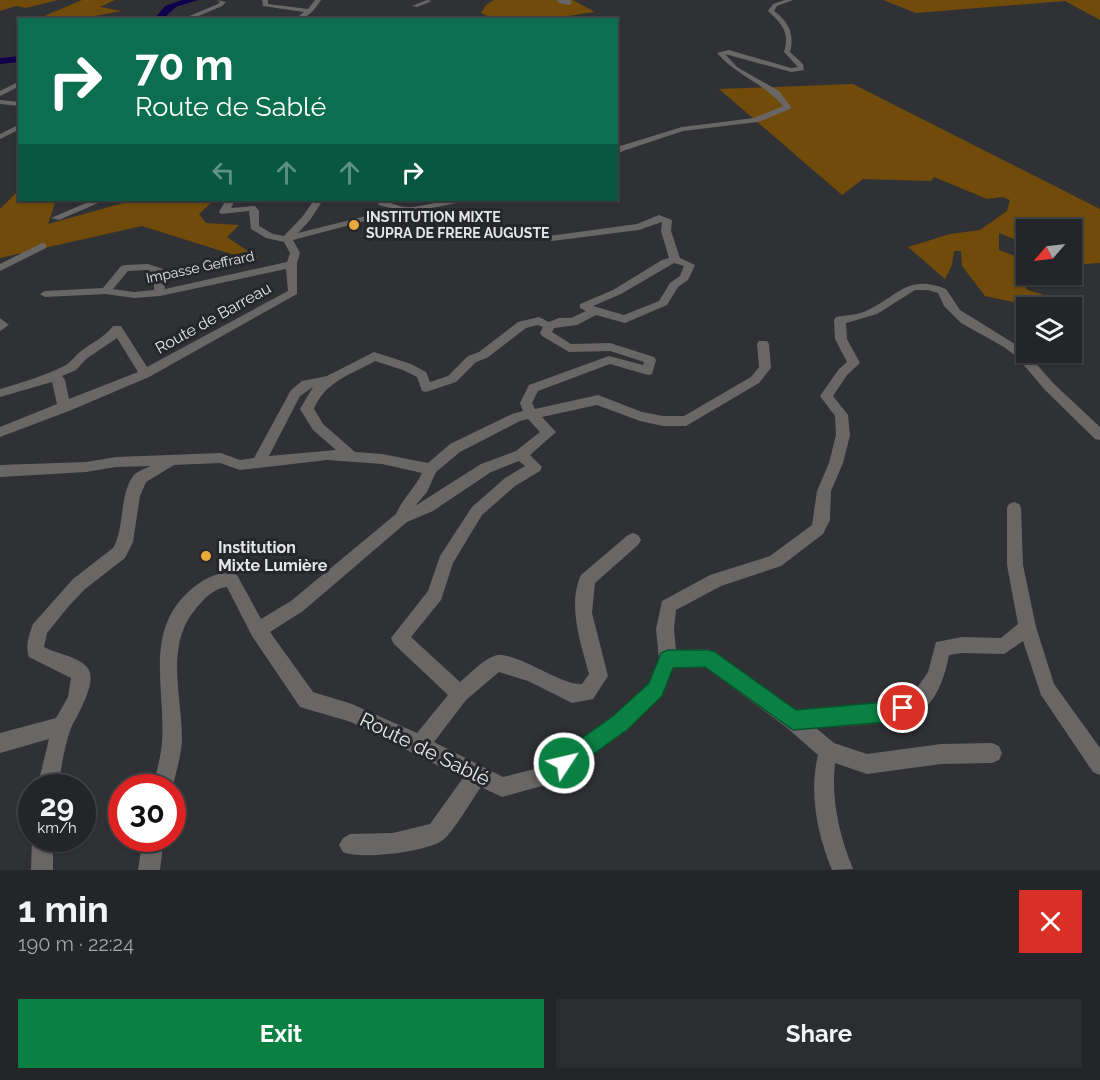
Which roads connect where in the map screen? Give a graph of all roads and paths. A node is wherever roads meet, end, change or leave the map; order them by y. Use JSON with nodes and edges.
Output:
{"nodes":[{"id":1,"x":231,"y":0,"type":"edge"},
{"id":2,"x":265,"y":0,"type":"edge"},
{"id":3,"x":561,"y":0,"type":"edge"},
{"id":4,"x":567,"y":0,"type":"edge"},
{"id":5,"x":790,"y":0,"type":"edge"},
{"id":6,"x":222,"y":1,"type":"edge"},
{"id":7,"x":314,"y":1,"type":"edge"},
{"id":8,"x":429,"y":1,"type":"edge"},
{"id":9,"x":415,"y":6,"type":"dead end"},
{"id":10,"x":308,"y":11,"type":"junction"},
{"id":11,"x":187,"y":18,"type":"edge"},
{"id":12,"x":299,"y":18,"type":"edge"},
{"id":13,"x":18,"y":84,"type":"edge"},
{"id":14,"x":0,"y":94,"type":"edge"},
{"id":15,"x":18,"y":97,"type":"edge"},
{"id":16,"x":0,"y":101,"type":"edge"},
{"id":17,"x":18,"y":104,"type":"edge"},
{"id":18,"x":18,"y":127,"type":"edge"},
{"id":19,"x":0,"y":137,"type":"edge"},
{"id":20,"x":618,"y":151,"type":"edge"},
{"id":21,"x":97,"y":201,"type":"edge"},
{"id":22,"x":230,"y":201,"type":"edge"},
{"id":23,"x":317,"y":201,"type":"edge"},
{"id":24,"x":381,"y":201,"type":"edge"},
{"id":25,"x":452,"y":201,"type":"edge"},
{"id":26,"x":404,"y":210,"type":"junction"},
{"id":27,"x":56,"y":218,"type":"dead end"},
{"id":28,"x":552,"y":238,"type":"dead end"},
{"id":29,"x":287,"y":239,"type":"junction"},
{"id":30,"x":42,"y":246,"type":"dead end"},
{"id":31,"x":675,"y":260,"type":"junction"},
{"id":32,"x":289,"y":265,"type":"junction"},
{"id":33,"x":0,"y":268,"type":"edge"},
{"id":34,"x":106,"y":291,"type":"junction"},
{"id":35,"x":160,"y":292,"type":"junction"},
{"id":36,"x":45,"y":294,"type":"dead end"},
{"id":37,"x":595,"y":311,"type":"junction"},
{"id":38,"x":549,"y":326,"type":"junction"},
{"id":39,"x":763,"y":344,"type":"dead end"},
{"id":40,"x":145,"y":374,"type":"junction"},
{"id":41,"x":52,"y":378,"type":"junction"},
{"id":42,"x":327,"y":380,"type":"junction"},
{"id":43,"x":0,"y":393,"type":"edge"},
{"id":44,"x":64,"y":408,"type":"junction"},
{"id":45,"x":530,"y":413,"type":"junction"},
{"id":46,"x":0,"y":432,"type":"edge"},
{"id":47,"x":1100,"y":435,"type":"edge"},
{"id":48,"x":520,"y":454,"type":"junction"},
{"id":49,"x":351,"y":456,"type":"junction"},
{"id":50,"x":171,"y":462,"type":"junction"},
{"id":51,"x":259,"y":462,"type":"junction"},
{"id":52,"x":431,"y":469,"type":"junction"},
{"id":53,"x":0,"y":471,"type":"edge"},
{"id":54,"x":1014,"y":508,"type":"dead end"},
{"id":55,"x":402,"y":518,"type":"junction"},
{"id":56,"x":633,"y":540,"type":"dead end"},
{"id":57,"x":1027,"y":627,"type":"junction"},
{"id":58,"x":258,"y":630,"type":"junction"},
{"id":59,"x":668,"y":659,"type":"junction"},
{"id":60,"x":460,"y":694,"type":"junction"},
{"id":61,"x":793,"y":720,"type":"junction"},
{"id":62,"x":62,"y":726,"type":"junction"},
{"id":63,"x":0,"y":743,"type":"edge"},
{"id":64,"x":419,"y":745,"type":"junction"},
{"id":65,"x":828,"y":751,"type":"junction"},
{"id":66,"x":992,"y":753,"type":"dead end"},
{"id":67,"x":1100,"y":765,"type":"edge"},
{"id":68,"x":50,"y":774,"type":"edge"},
{"id":69,"x":166,"y":774,"type":"edge"},
{"id":70,"x":477,"y":775,"type":"junction"},
{"id":71,"x":350,"y":845,"type":"dead end"},
{"id":72,"x":43,"y":852,"type":"edge"},
{"id":73,"x":152,"y":852,"type":"edge"},
{"id":74,"x":842,"y":869,"type":"edge"},
{"id":75,"x":42,"y":870,"type":"edge"},
{"id":76,"x":149,"y":870,"type":"edge"}],
"edges":[{"from":1,"to":6,"type":"street"},
{"from":2,"to":10,"type":"street"},
{"from":3,"to":4,"type":"street"},
{"from":5,"to":20,"type":"street"},
{"from":6,"to":11,"type":"street"},
{"from":7,"to":10,"type":"street"},
{"from":8,"to":9,"type":"street"},
{"from":10,"to":12,"type":"street"},
{"from":13,"to":14,"type":"street"},
{"from":15,"to":16,"type":"street"},
{"from":16,"to":17,"type":"street"},
{"from":18,"to":19,"type":"street"},
{"from":21,"to":27,"type":"street"},
{"from":22,"to":29,"type":"street"},
{"from":23,"to":29,"type":"street"},
{"from":24,"to":26,"type":"street"},
{"from":25,"to":26,"type":"street"},
{"from":26,"to":29,"type":"street"},
{"from":28,"to":31,"type":"street"},
{"from":29,"to":32,"type":"street","name":"Route de Barreau"},
{"from":30,"to":33,"type":"street"},
{"from":31,"to":37,"type":"street"},
{"from":31,"to":37,"type":"street"},
{"from":32,"to":35,"type":"street","name":"Impasse Geffrard"},
{"from":32,"to":40,"type":"street","name":"Route de Barreau"},
{"from":34,"to":35,"type":"street","name":"Impasse Geffrard"},
{"from":34,"to":35,"type":"street"},
{"from":34,"to":36,"type":"street","name":"Impasse Geffrard"},
{"from":37,"to":38,"type":"street"},
{"from":38,"to":42,"type":"street"},
{"from":38,"to":45,"type":"street"},
{"from":39,"to":45,"type":"street"},
{"from":40,"to":41,"type":"street"},
{"from":40,"to":44,"type":"street","name":"Route de Barreau"},
{"from":41,"to":43,"type":"street"},
{"from":41,"to":44,"type":"street"},
{"from":42,"to":49,"type":"street"},
{"from":42,"to":51,"type":"street"},
{"from":44,"to":46,"type":"street","name":"Route de Barreau"},
{"from":45,"to":48,"type":"street"},
{"from":45,"to":52,"type":"street"},
{"from":47,"to":59,"type":"street"},
{"from":48,"to":55,"type":"street"},
{"from":48,"to":60,"type":"street"},
{"from":49,"to":51,"type":"street"},
{"from":49,"to":52,"type":"street"},
{"from":50,"to":51,"type":"street"},
{"from":50,"to":53,"type":"street"},
{"from":50,"to":62,"type":"street"},
{"from":52,"to":55,"type":"street"},
{"from":54,"to":57,"type":"street"},
{"from":55,"to":58,"type":"street"},
{"from":56,"to":60,"type":"street"},
{"from":57,"to":61,"type":"street"},
{"from":57,"to":67,"type":"street"},
{"from":58,"to":64,"type":"street","name":"Route de Sablé"},
{"from":58,"to":69,"type":"street","name":"Route de Sablé"},
{"from":59,"to":61,"type":"street"},
{"from":59,"to":70,"type":"street","name":"Route de Sablé"},
{"from":60,"to":64,"type":"street"},
{"from":61,"to":65,"type":"street"},
{"from":62,"to":63,"type":"street"},
{"from":62,"to":68,"type":"street"},
{"from":64,"to":70,"type":"street","name":"Route de Sablé"},
{"from":65,"to":66,"type":"street"},
{"from":65,"to":74,"type":"street"},
{"from":70,"to":71,"type":"street"},
{"from":72,"to":75,"type":"street"},
{"from":73,"to":76,"type":"street"}]}
